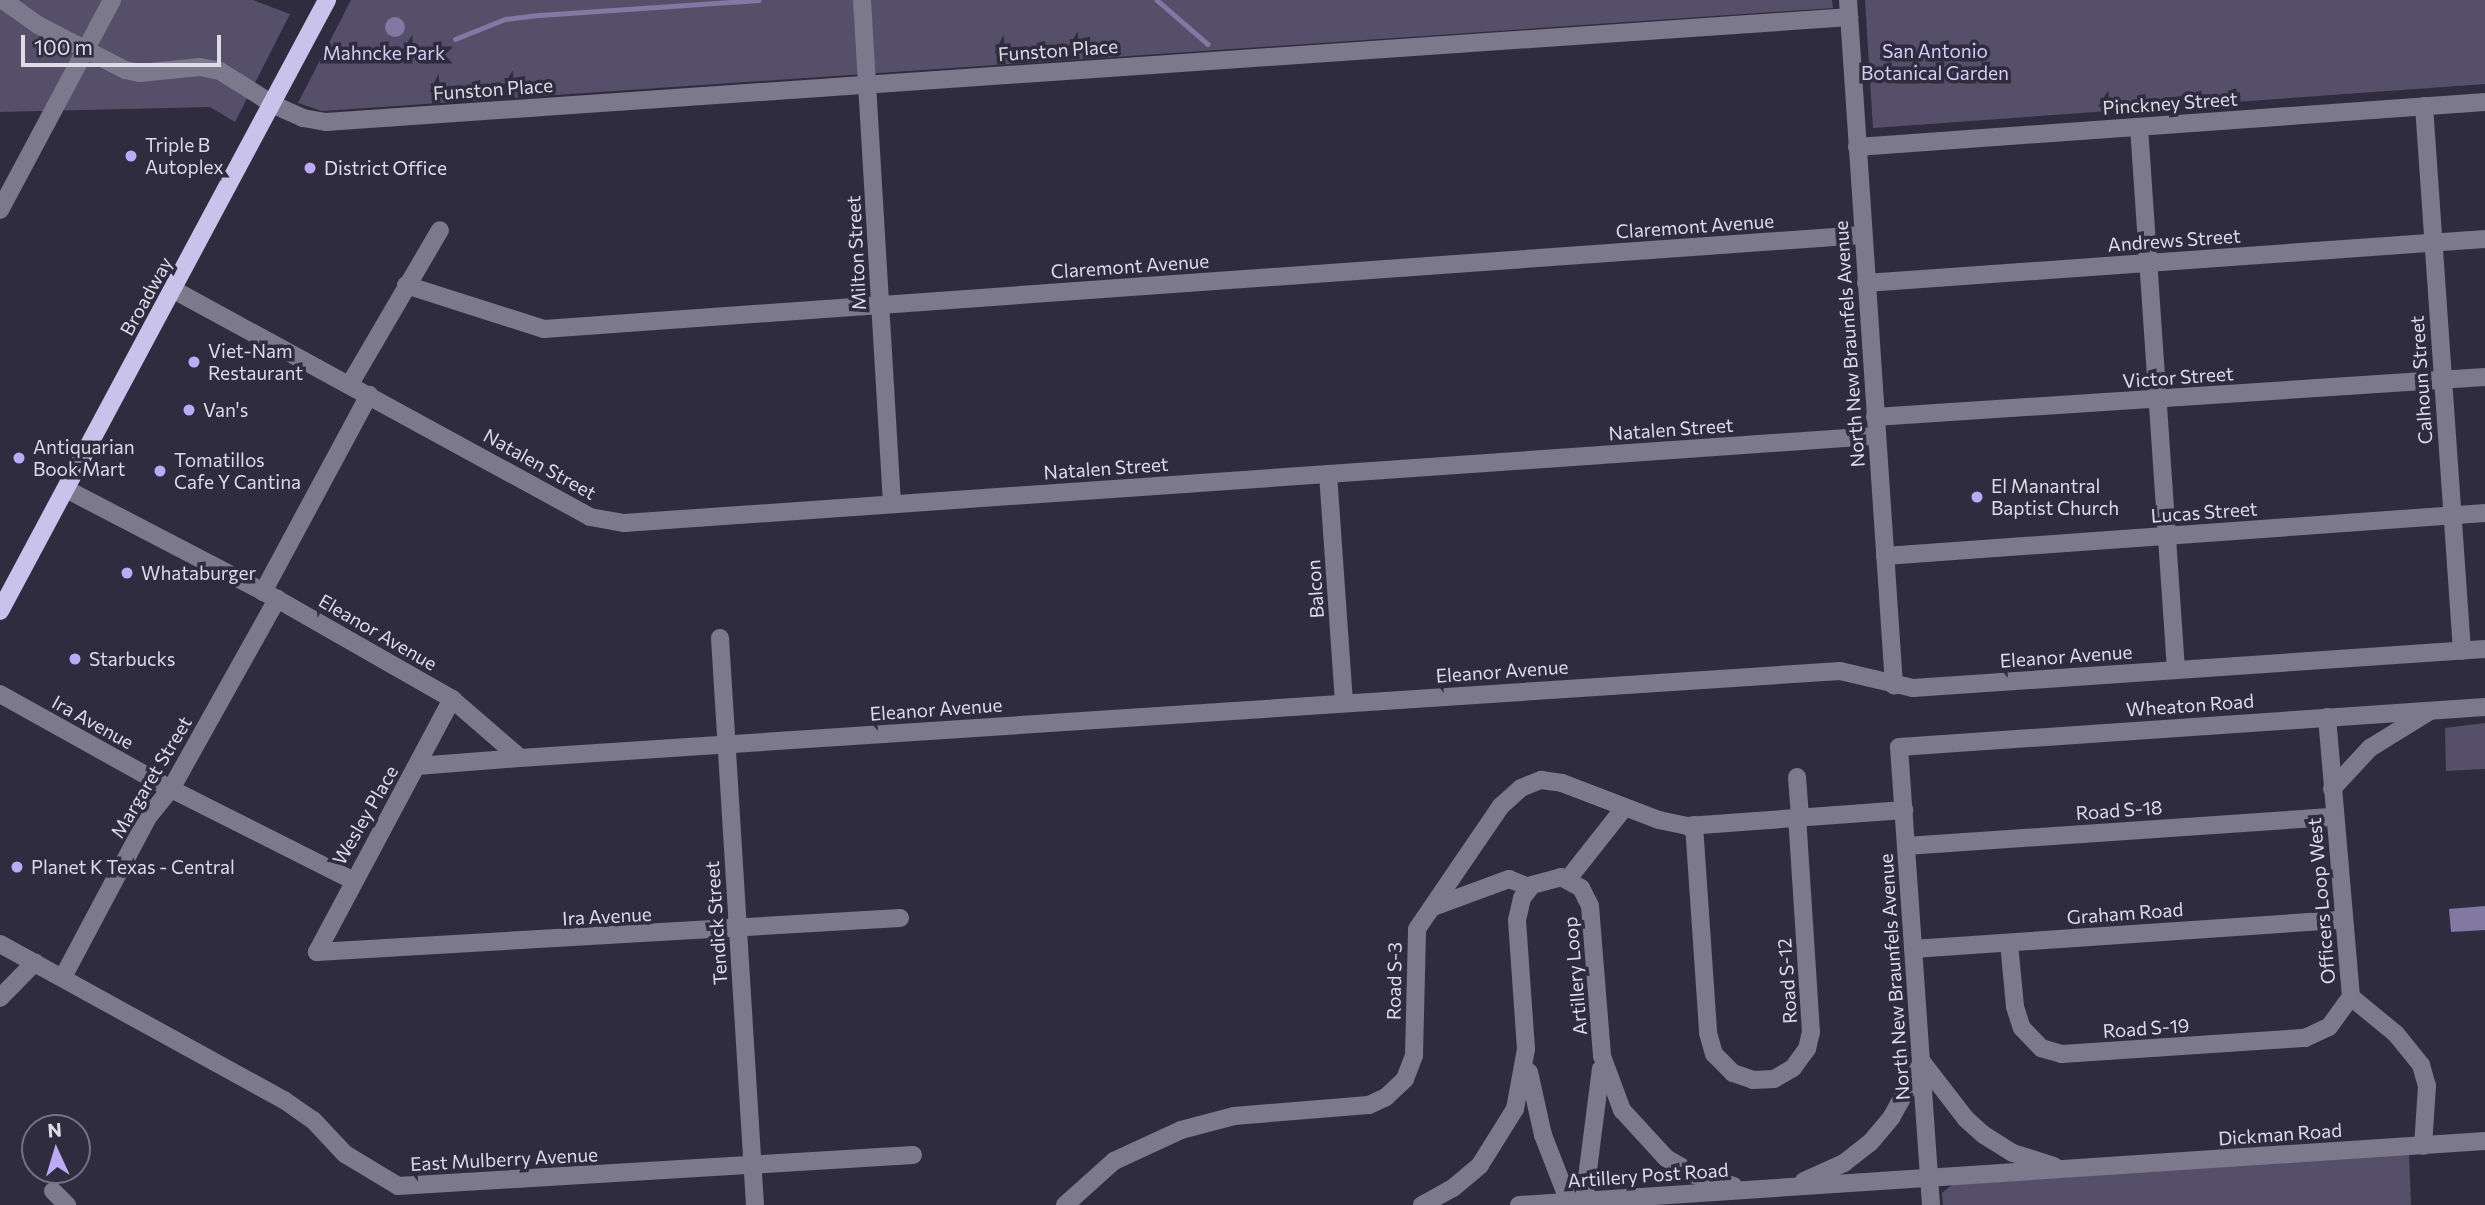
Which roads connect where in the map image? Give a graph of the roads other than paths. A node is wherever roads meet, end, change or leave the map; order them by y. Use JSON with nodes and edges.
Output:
{"nodes":[{"id":1,"x":3,"y":0,"type":"edge"},
{"id":2,"x":113,"y":0,"type":"edge"},
{"id":3,"x":327,"y":0,"type":"edge"},
{"id":4,"x":862,"y":0,"type":"edge"},
{"id":5,"x":1849,"y":8,"type":"edge"},
{"id":6,"x":88,"y":50,"type":"junction"},
{"id":7,"x":868,"y":83,"type":"junction"},
{"id":8,"x":2485,"y":102,"type":"edge"},
{"id":9,"x":274,"y":105,"type":"junction"},
{"id":10,"x":2424,"y":106,"type":"junction"},
{"id":11,"x":2139,"y":127,"type":"junction"},
{"id":12,"x":1857,"y":147,"type":"junction"},
{"id":13,"x":0,"y":210,"type":"edge"},
{"id":14,"x":440,"y":230,"type":"dead end"},
{"id":15,"x":1863,"y":235,"type":"junction"},
{"id":16,"x":2485,"y":239,"type":"edge"},
{"id":17,"x":2433,"y":242,"type":"junction"},
{"id":18,"x":2148,"y":262,"type":"junction"},
{"id":19,"x":1866,"y":283,"type":"junction"},
{"id":20,"x":406,"y":285,"type":"junction"},
{"id":21,"x":174,"y":290,"type":"junction"},
{"id":22,"x":880,"y":304,"type":"junction"},
{"id":23,"x":2485,"y":377,"type":"edge"},
{"id":24,"x":2441,"y":380,"type":"junction"},
{"id":25,"x":350,"y":384,"type":"junction"},
{"id":26,"x":369,"y":395,"type":"junction"},
{"id":27,"x":2157,"y":400,"type":"junction"},
{"id":28,"x":1875,"y":417,"type":"junction"},
{"id":29,"x":1876,"y":436,"type":"junction"},
{"id":30,"x":1328,"y":474,"type":"junction"},
{"id":31,"x":66,"y":489,"type":"junction"},
{"id":32,"x":892,"y":503,"type":"junction"},
{"id":33,"x":2485,"y":513,"type":"edge"},
{"id":34,"x":2452,"y":515,"type":"junction"},
{"id":35,"x":2167,"y":536,"type":"junction"},
{"id":36,"x":1885,"y":556,"type":"junction"},
{"id":37,"x":270,"y":596,"type":"junction"},
{"id":38,"x":0,"y":611,"type":"edge"},
{"id":39,"x":720,"y":638,"type":"dead end"},
{"id":40,"x":2485,"y":649,"type":"edge"},
{"id":41,"x":2462,"y":651,"type":"junction"},
{"id":42,"x":2176,"y":670,"type":"junction"},
{"id":43,"x":1894,"y":685,"type":"junction"},
{"id":44,"x":0,"y":694,"type":"edge"},
{"id":45,"x":452,"y":699,"type":"junction"},
{"id":46,"x":1344,"y":702,"type":"junction"},
{"id":47,"x":2485,"y":707,"type":"edge"},
{"id":48,"x":2432,"y":710,"type":"junction"},
{"id":49,"x":2328,"y":717,"type":"junction"},
{"id":50,"x":725,"y":744,"type":"junction"},
{"id":51,"x":1899,"y":747,"type":"joint"},
{"id":52,"x":520,"y":758,"type":"junction"},
{"id":53,"x":417,"y":766,"type":"junction"},
{"id":54,"x":1797,"y":778,"type":"dead end"},
{"id":55,"x":171,"y":789,"type":"junction"},
{"id":56,"x":2332,"y":789,"type":"junction"},
{"id":57,"x":1624,"y":808,"type":"junction"},
{"id":58,"x":1904,"y":810,"type":"junction"},
{"id":59,"x":1798,"y":817,"type":"junction"},
{"id":60,"x":2334,"y":817,"type":"junction"},
{"id":61,"x":1694,"y":825,"type":"junction"},
{"id":62,"x":1906,"y":846,"type":"junction"},
{"id":63,"x":1568,"y":879,"type":"junction"},
{"id":64,"x":352,"y":880,"type":"junction"},
{"id":65,"x":1529,"y":887,"type":"junction"},
{"id":66,"x":1433,"y":907,"type":"junction"},
{"id":67,"x":900,"y":918,"type":"dead end"},
{"id":68,"x":2341,"y":919,"type":"junction"},
{"id":69,"x":737,"y":929,"type":"junction"},
{"id":70,"x":2009,"y":943,"type":"junction"},
{"id":71,"x":0,"y":944,"type":"edge"},
{"id":72,"x":1913,"y":949,"type":"junction"},
{"id":73,"x":317,"y":952,"type":"joint"},
{"id":74,"x":35,"y":962,"type":"junction"},
{"id":75,"x":63,"y":977,"type":"junction"},
{"id":76,"x":0,"y":998,"type":"edge"},
{"id":77,"x":2351,"y":998,"type":"junction"},
{"id":78,"x":1526,"y":1049,"type":"junction"},
{"id":79,"x":1602,"y":1056,"type":"junction"},
{"id":80,"x":1922,"y":1062,"type":"junction"},
{"id":81,"x":2485,"y":1141,"type":"edge"},
{"id":82,"x":2423,"y":1146,"type":"junction"},
{"id":83,"x":913,"y":1155,"type":"dead end"},
{"id":84,"x":753,"y":1165,"type":"junction"},
{"id":85,"x":2078,"y":1169,"type":"junction"},
{"id":86,"x":1930,"y":1180,"type":"junction"},
{"id":87,"x":1781,"y":1188,"type":"junction"},
{"id":88,"x":1753,"y":1190,"type":"junction"},
{"id":89,"x":53,"y":1191,"type":"dead end"},
{"id":90,"x":1576,"y":1201,"type":"junction"},
{"id":91,"x":67,"y":1205,"type":"edge"},
{"id":92,"x":755,"y":1205,"type":"edge"},
{"id":93,"x":1065,"y":1205,"type":"edge"},
{"id":94,"x":1422,"y":1205,"type":"edge"},
{"id":95,"x":1519,"y":1205,"type":"edge"},
{"id":96,"x":1931,"y":1205,"type":"edge"}],
"edges":[{"from":1,"to":6,"type":"street","name":"Funston Place"},
{"from":2,"to":6,"type":"street"},
{"from":3,"to":9,"type":"main road","name":"Broadway"},
{"from":4,"to":7,"type":"street","name":"Milton Street"},
{"from":5,"to":7,"type":"street","name":"Funston Place"},
{"from":5,"to":12,"type":"street","name":"North New Braunfels Avenue"},
{"from":6,"to":9,"type":"street","name":"Funston Place"},
{"from":6,"to":13,"type":"street"},
{"from":7,"to":9,"type":"street","name":"Funston Place"},
{"from":7,"to":22,"type":"street","name":"Milton Street"},
{"from":8,"to":10,"type":"street","name":"Pinckney Street"},
{"from":9,"to":21,"type":"main road","name":"Broadway"},
{"from":10,"to":11,"type":"street","name":"Pinckney Street"},
{"from":10,"to":17,"type":"street","name":"Calhoun Street"},
{"from":11,"to":12,"type":"street","name":"Pinckney Street"},
{"from":11,"to":18,"type":"street"},
{"from":12,"to":15,"type":"street","name":"North New Braunfels Avenue"},
{"from":14,"to":20,"type":"street"},
{"from":15,"to":19,"type":"street","name":"North New Braunfels Avenue"},
{"from":15,"to":22,"type":"street","name":"Claremont Avenue"},
{"from":16,"to":17,"type":"street","name":"Andrews Street"},
{"from":17,"to":18,"type":"street","name":"Andrews Street"},
{"from":17,"to":24,"type":"street","name":"Calhoun Street"},
{"from":18,"to":19,"type":"street","name":"Andrews Street"},
{"from":18,"to":27,"type":"street"},
{"from":19,"to":28,"type":"street","name":"North New Braunfels Avenue"},
{"from":20,"to":22,"type":"street","name":"Claremont Avenue"},
{"from":20,"to":25,"type":"street"},
{"from":21,"to":25,"type":"street"},
{"from":21,"to":31,"type":"main road","name":"Broadway"},
{"from":22,"to":32,"type":"street","name":"Milton Street"},
{"from":23,"to":24,"type":"street","name":"Victor Street"},
{"from":24,"to":27,"type":"street","name":"Victor Street"},
{"from":24,"to":34,"type":"street","name":"Calhoun Street"},
{"from":25,"to":26,"type":"street","name":"Natalen Street"},
{"from":26,"to":32,"type":"street","name":"Natalen Street"},
{"from":26,"to":37,"type":"street","name":"Margaret Street"},
{"from":27,"to":28,"type":"street","name":"Victor Street"},
{"from":27,"to":35,"type":"street"},
{"from":28,"to":29,"type":"street","name":"North New Braunfels Avenue"},
{"from":29,"to":30,"type":"street","name":"Natalen Street"},
{"from":29,"to":36,"type":"street","name":"North New Braunfels Avenue"},
{"from":30,"to":32,"type":"street","name":"Natalen Street"},
{"from":30,"to":46,"type":"street","name":"Balcon"},
{"from":31,"to":37,"type":"street","name":"Eleanor Avenue"},
{"from":31,"to":38,"type":"main road","name":"Broadway"},
{"from":33,"to":34,"type":"street","name":"Lucas Street"},
{"from":34,"to":35,"type":"street","name":"Lucas Street"},
{"from":34,"to":41,"type":"street","name":"Calhoun Street"},
{"from":35,"to":36,"type":"street","name":"Lucas Street"},
{"from":35,"to":42,"type":"street"},
{"from":36,"to":43,"type":"street","name":"North New Braunfels Avenue"},
{"from":37,"to":45,"type":"street","name":"Eleanor Avenue"},
{"from":37,"to":55,"type":"street","name":"Margaret Street"},
{"from":39,"to":50,"type":"street","name":"Tendick Street"},
{"from":40,"to":41,"type":"street","name":"Eleanor Avenue"},
{"from":41,"to":42,"type":"street","name":"Eleanor Avenue"},
{"from":42,"to":43,"type":"street","name":"Eleanor Avenue"},
{"from":43,"to":46,"type":"street","name":"Eleanor Avenue"},
{"from":44,"to":55,"type":"street","name":"Ira Avenue"},
{"from":45,"to":52,"type":"street","name":"Eleanor Avenue"},
{"from":45,"to":53,"type":"street","name":"Wesley Place"},
{"from":46,"to":50,"type":"street","name":"Eleanor Avenue"},
{"from":47,"to":48,"type":"street","name":"Wheaton Road"},
{"from":48,"to":49,"type":"street","name":"Wheaton Road"},
{"from":48,"to":56,"type":"street","name":"Officers Loop West"},
{"from":49,"to":51,"type":"street","name":"Wheaton Road"},
{"from":49,"to":56,"type":"street","name":"Officers Loop West"},
{"from":50,"to":52,"type":"street","name":"Eleanor Avenue"},
{"from":50,"to":69,"type":"street","name":"Tendick Street"},
{"from":51,"to":58,"type":"street","name":"North New Braunfels Avenue"},
{"from":52,"to":53,"type":"street","name":"Eleanor Avenue"},
{"from":53,"to":64,"type":"street","name":"Wesley Place"},
{"from":54,"to":59,"type":"street"},
{"from":55,"to":64,"type":"street","name":"Ira Avenue"},
{"from":55,"to":75,"type":"street","name":"Margaret Street"},
{"from":56,"to":60,"type":"street","name":"Officers Loop West"},
{"from":57,"to":61,"type":"street","name":"Road S-3"},
{"from":57,"to":63,"type":"street"},
{"from":57,"to":66,"type":"street","name":"Road S-3"},
{"from":58,"to":59,"type":"street","name":"Road S-3"},
{"from":58,"to":62,"type":"street","name":"North New Braunfels Avenue"},
{"from":59,"to":61,"type":"street","name":"Road S-3"},
{"from":59,"to":61,"type":"street","name":"Road S-12"},
{"from":60,"to":62,"type":"street","name":"Road S-18"},
{"from":60,"to":68,"type":"street","name":"Officers Loop West"},
{"from":62,"to":72,"type":"street","name":"North New Braunfels Avenue"},
{"from":63,"to":65,"type":"street"},
{"from":63,"to":79,"type":"street","name":"Artillery Loop"},
{"from":64,"to":73,"type":"street","name":"Wesley Place"},
{"from":65,"to":66,"type":"street"},
{"from":65,"to":78,"type":"street"},
{"from":66,"to":93,"type":"street","name":"Road S-3"},
{"from":67,"to":69,"type":"street","name":"Ira Avenue"},
{"from":68,"to":70,"type":"street","name":"Graham Road"},
{"from":68,"to":77,"type":"street","name":"Officers Loop West"},
{"from":69,"to":73,"type":"street","name":"Ira Avenue"},
{"from":69,"to":84,"type":"street","name":"Tendick Street"},
{"from":70,"to":72,"type":"street","name":"Graham Road"},
{"from":70,"to":77,"type":"street","name":"Road S-19"},
{"from":71,"to":74,"type":"street","name":"East Mulberry Avenue"},
{"from":72,"to":80,"type":"street","name":"North New Braunfels Avenue"},
{"from":74,"to":75,"type":"street","name":"East Mulberry Avenue"},
{"from":74,"to":76,"type":"street"},
{"from":75,"to":84,"type":"street","name":"East Mulberry Avenue"},
{"from":77,"to":82,"type":"street","name":"Officers Loop West"},
{"from":78,"to":90,"type":"street"},
{"from":78,"to":94,"type":"street"},
{"from":79,"to":88,"type":"street","name":"Artillery Loop"},
{"from":79,"to":90,"type":"street"},
{"from":80,"to":85,"type":"street","name":"Dickman Road"},
{"from":80,"to":86,"type":"street","name":"North New Braunfels Avenue"},
{"from":80,"to":87,"type":"street","name":"Artillery Post Road"},
{"from":81,"to":82,"type":"street","name":"Dickman Road"},
{"from":82,"to":85,"type":"street","name":"Dickman Road"},
{"from":83,"to":84,"type":"street","name":"East Mulberry Avenue"},
{"from":84,"to":92,"type":"street","name":"Tendick Street"},
{"from":85,"to":86,"type":"street","name":"Dickman Road"},
{"from":86,"to":87,"type":"street","name":"Artillery Post Road"},
{"from":86,"to":96,"type":"street","name":"North New Braunfels Avenue"},
{"from":87,"to":88,"type":"street","name":"Artillery Post Road"},
{"from":88,"to":90,"type":"street","name":"Artillery Post Road"},
{"from":89,"to":91,"type":"street"},
{"from":90,"to":95,"type":"street","name":"Artillery Post Road"}]}
